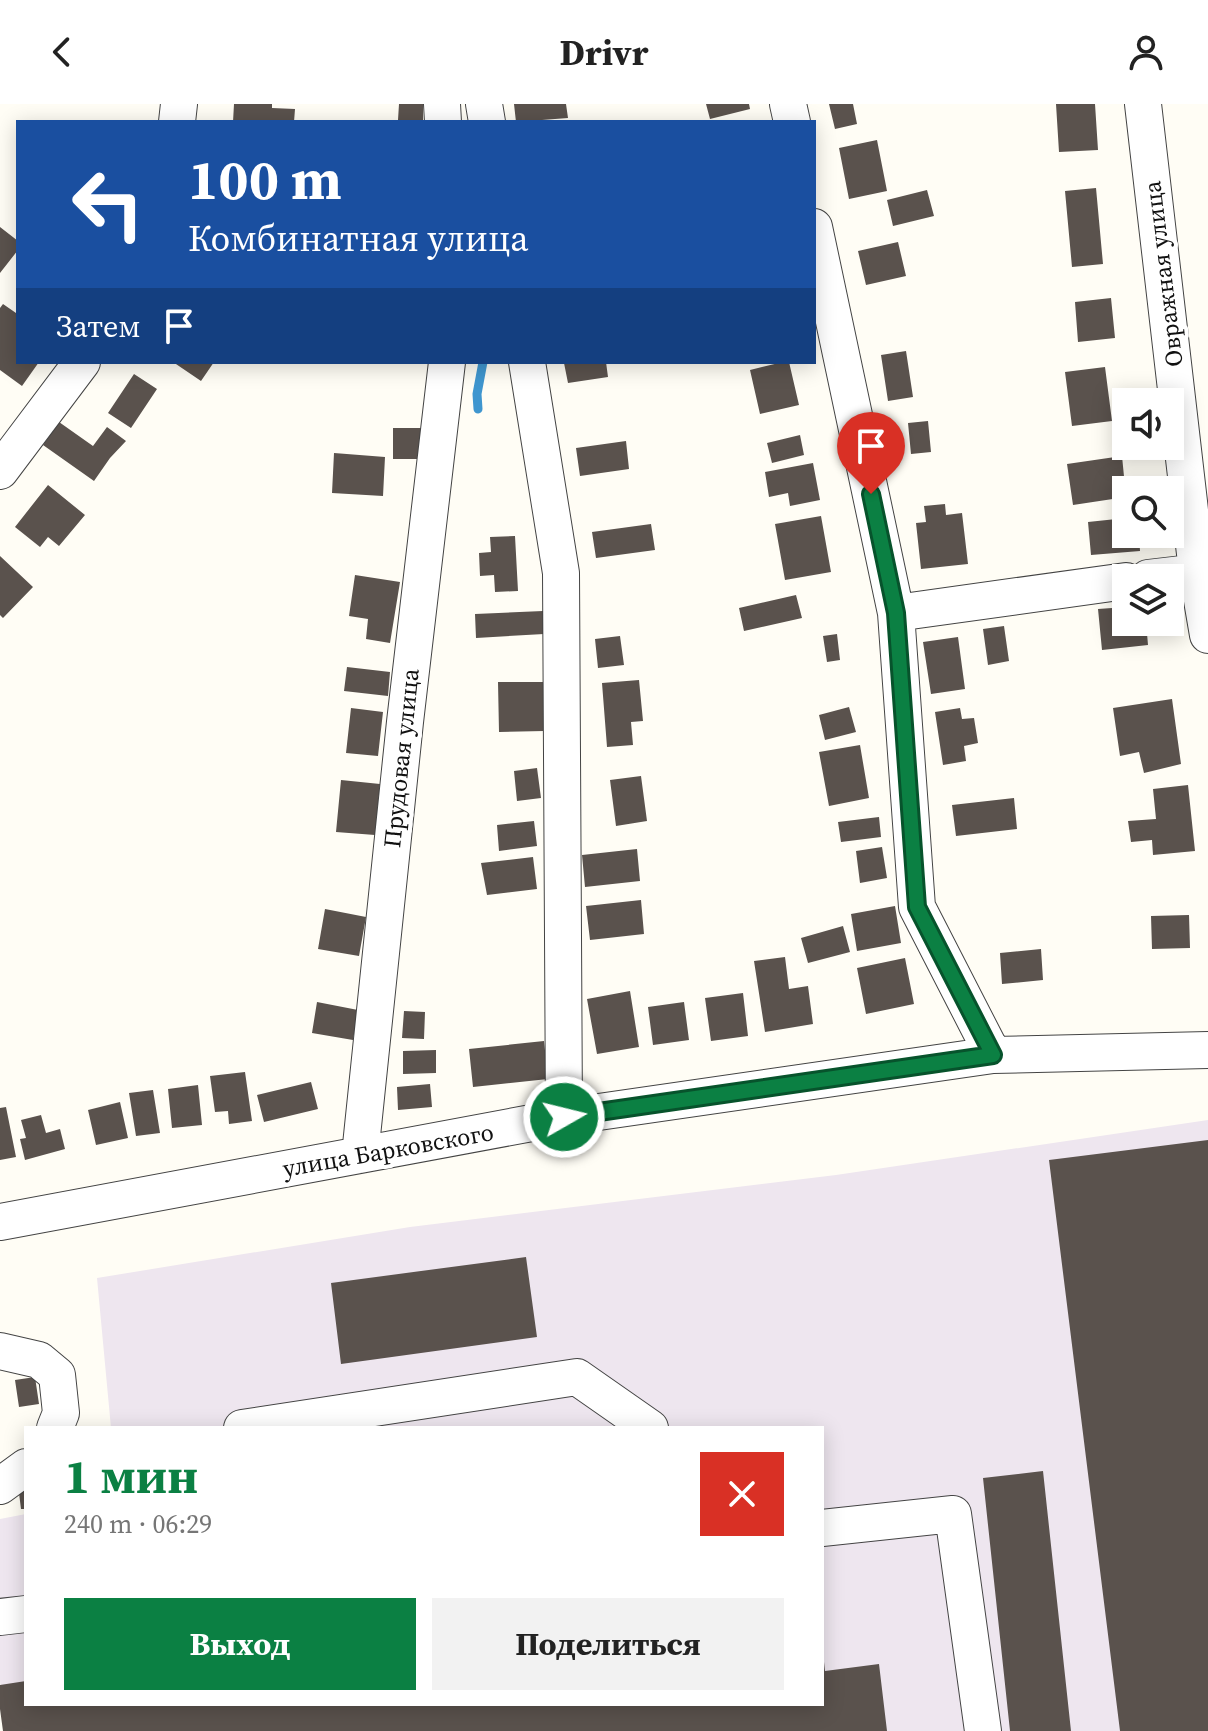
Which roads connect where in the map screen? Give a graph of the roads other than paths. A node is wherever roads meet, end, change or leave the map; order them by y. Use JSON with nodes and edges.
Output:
{"nodes":[{"id":1,"x":1143,"y":104,"type":"edge"},
{"id":2,"x":816,"y":236,"type":"edge"},
{"id":3,"x":80,"y":364,"type":"edge"},
{"id":4,"x":447,"y":364,"type":"edge"},
{"id":5,"x":527,"y":364,"type":"edge"},
{"id":6,"x":0,"y":471,"type":"edge"},
{"id":7,"x":1202,"y":571,"type":"edge"},
{"id":8,"x":1112,"y":583,"type":"edge"},
{"id":9,"x":896,"y":613,"type":"junction"},
{"id":10,"x":1208,"y":635,"type":"edge"},
{"id":11,"x":1208,"y":1050,"type":"edge"},
{"id":12,"x":993,"y":1055,"type":"junction"},
{"id":13,"x":564,"y":1117,"type":"junction"},
{"id":14,"x":360,"y":1155,"type":"junction"},
{"id":15,"x":0,"y":1222,"type":"edge"},
{"id":16,"x":0,"y":1351,"type":"edge"},
{"id":17,"x":56,"y":1426,"type":"edge"},
{"id":18,"x":255,"y":1426,"type":"edge"},
{"id":19,"x":647,"y":1426,"type":"edge"},
{"id":20,"x":24,"y":1468,"type":"edge"},
{"id":21,"x":0,"y":1486,"type":"edge"},
{"id":22,"x":824,"y":1528,"type":"edge"},
{"id":23,"x":24,"y":1614,"type":"edge"},
{"id":24,"x":0,"y":1617,"type":"edge"},
{"id":25,"x":983,"y":1731,"type":"edge"}],
"edges":[{"from":1,"to":7,"type":"street","name":"Овражная улица"},
{"from":2,"to":9,"type":"street"},
{"from":3,"to":6,"type":"street"},
{"from":4,"to":14,"type":"street","name":"Прудовая улица"},
{"from":5,"to":13,"type":"street"},
{"from":7,"to":10,"type":"street","name":"Овражная улица"},
{"from":8,"to":9,"type":"street"},
{"from":9,"to":12,"type":"street"},
{"from":11,"to":12,"type":"street","name":"улица Барковского"},
{"from":12,"to":13,"type":"street","name":"улица Барковского"},
{"from":13,"to":14,"type":"street","name":"улица Барковского"},
{"from":14,"to":15,"type":"street","name":"улица Барковского"},
{"from":16,"to":17,"type":"street"},
{"from":18,"to":19,"type":"street"},
{"from":20,"to":21,"type":"street"},
{"from":22,"to":25,"type":"street"},
{"from":23,"to":24,"type":"street"}]}
